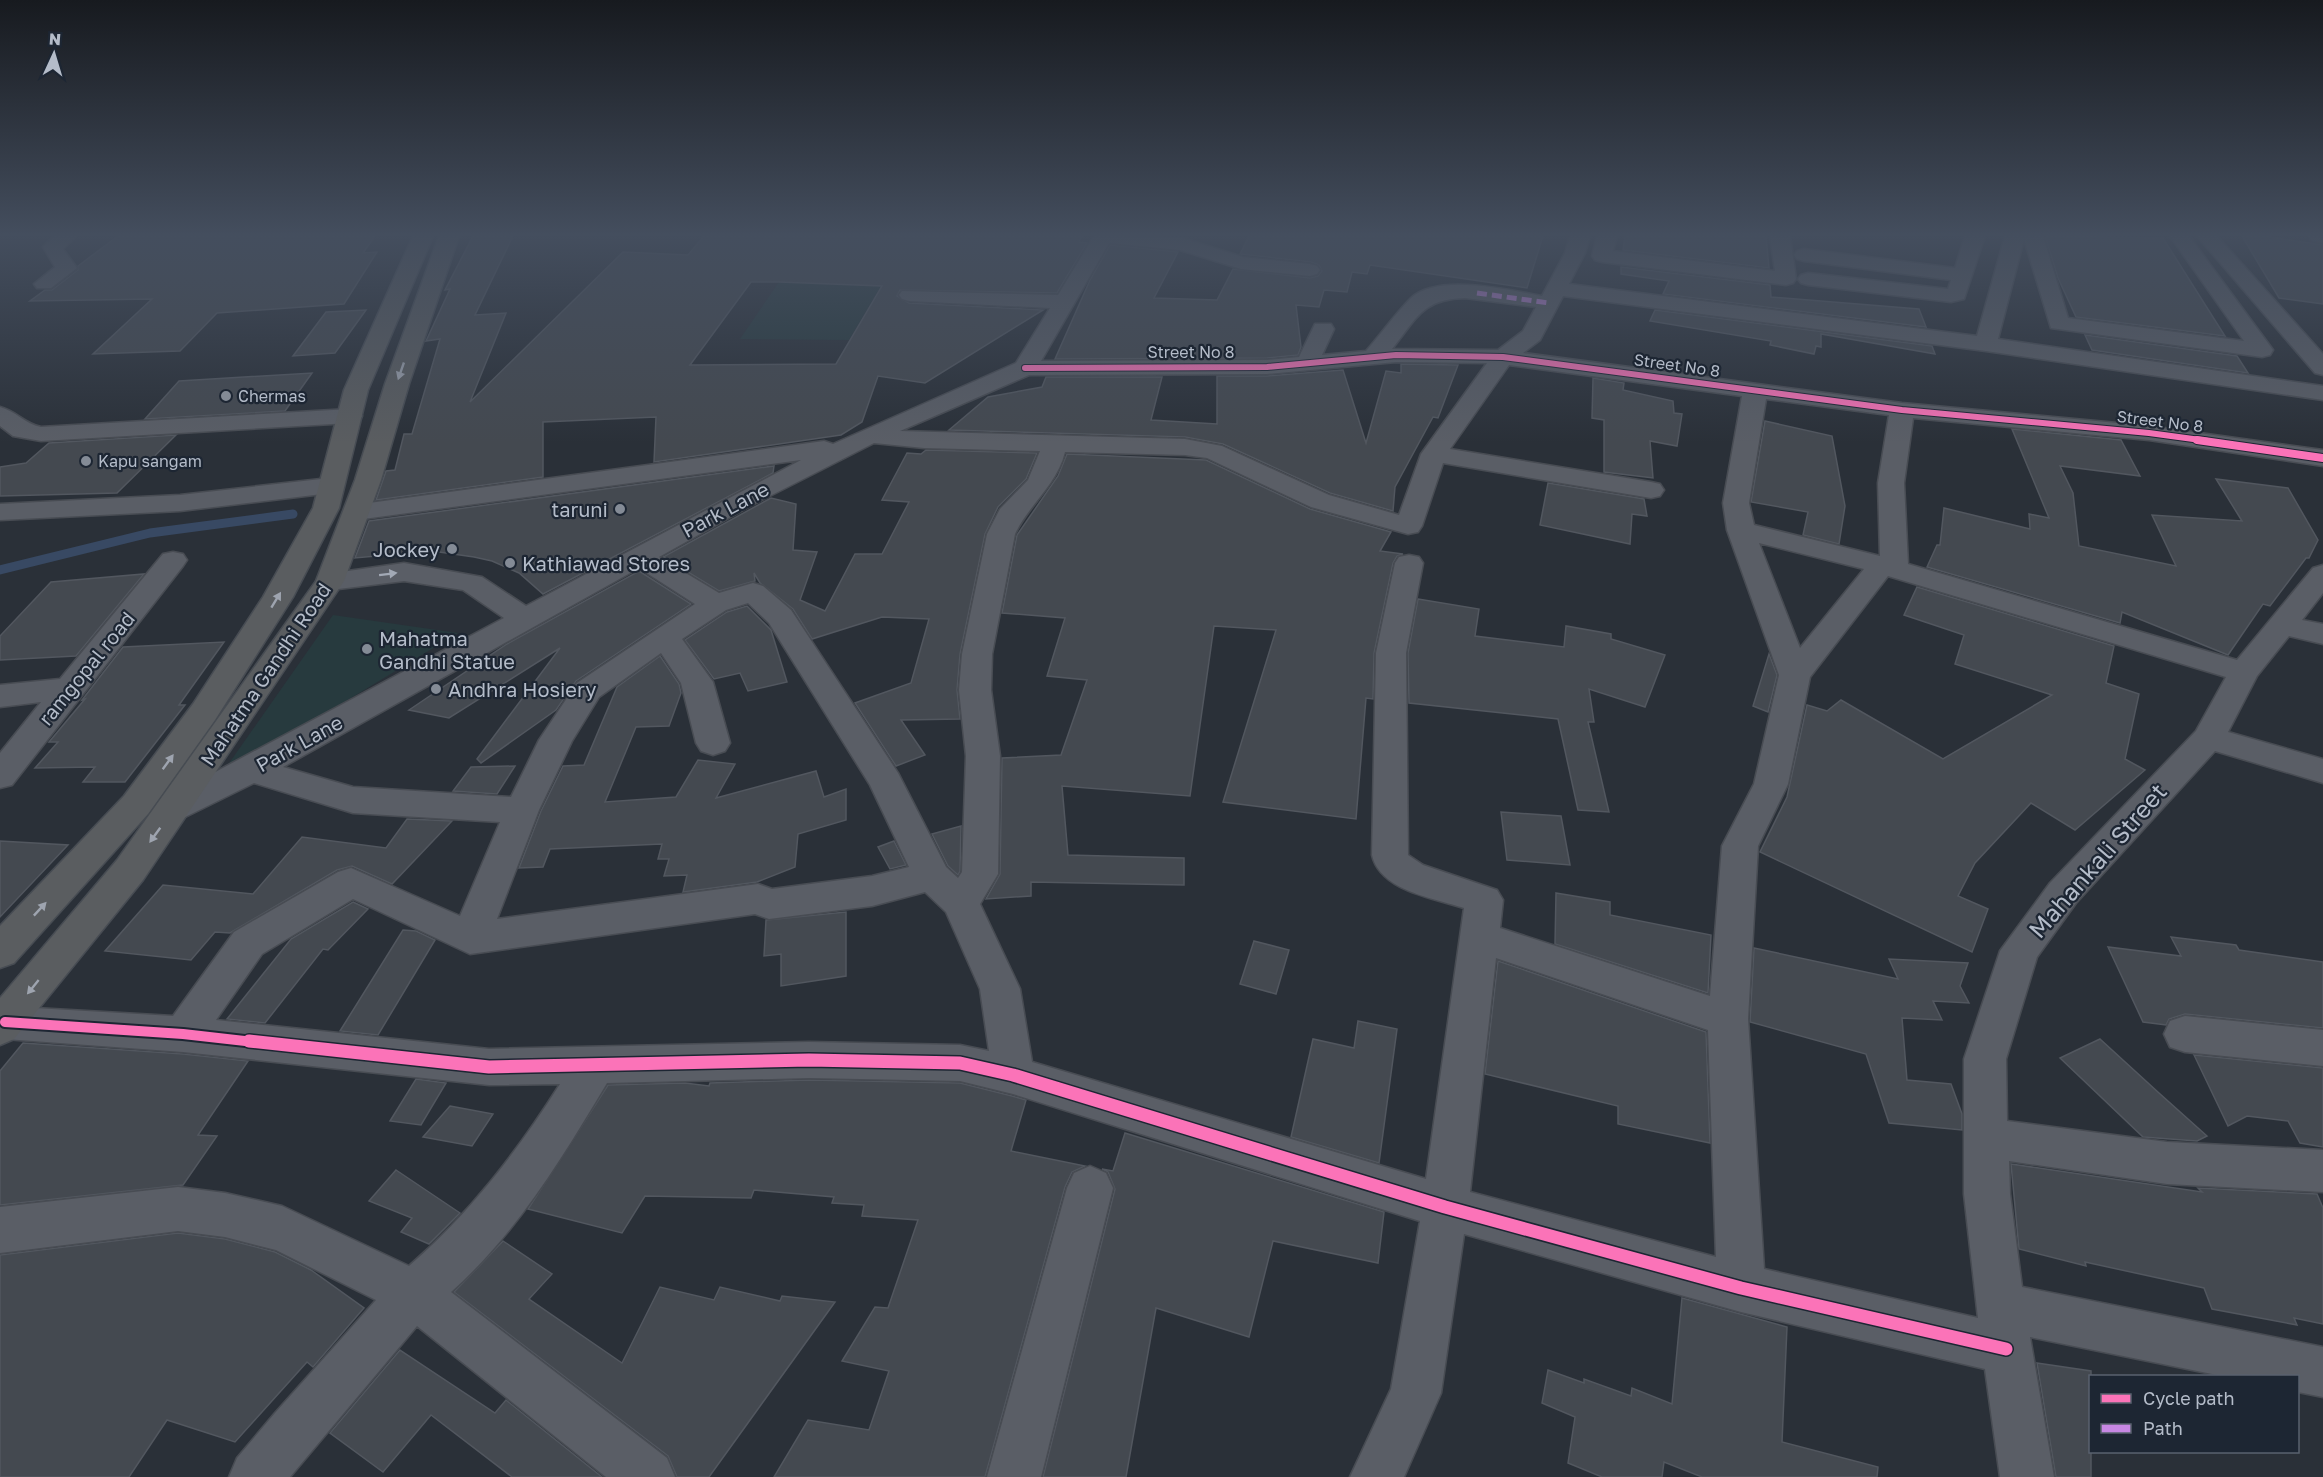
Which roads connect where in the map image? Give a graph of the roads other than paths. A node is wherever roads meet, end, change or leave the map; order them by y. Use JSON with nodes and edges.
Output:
{"nodes":[{"id":1,"x":393,"y":305,"type":"edge"},
{"id":2,"x":424,"y":305,"type":"edge"},
{"id":3,"x":1061,"y":305,"type":"edge"},
{"id":4,"x":1417,"y":305,"type":"edge"},
{"id":5,"x":1548,"y":305,"type":"edge"},
{"id":6,"x":1634,"y":305,"type":"edge"},
{"id":7,"x":1996,"y":305,"type":"edge"},
{"id":8,"x":2053,"y":305,"type":"edge"},
{"id":9,"x":2229,"y":305,"type":"edge"},
{"id":10,"x":2267,"y":305,"type":"edge"},
{"id":11,"x":1323,"y":329,"type":"dead end"},
{"id":12,"x":1986,"y":344,"type":"junction"},
{"id":13,"x":1373,"y":357,"type":"junction"},
{"id":14,"x":1503,"y":357,"type":"junction"},
{"id":15,"x":1307,"y":364,"type":"junction"},
{"id":16,"x":1025,"y":368,"type":"junction"},
{"id":17,"x":2323,"y":368,"type":"edge"},
{"id":18,"x":1755,"y":391,"type":"junction"},
{"id":19,"x":2323,"y":393,"type":"edge"},
{"id":20,"x":1902,"y":410,"type":"junction"},
{"id":21,"x":0,"y":414,"type":"edge"},
{"id":22,"x":350,"y":416,"type":"junction"},
{"id":23,"x":860,"y":440,"type":"junction"},
{"id":24,"x":1054,"y":445,"type":"junction"},
{"id":25,"x":1434,"y":454,"type":"junction"},
{"id":26,"x":2323,"y":458,"type":"edge"},
{"id":27,"x":330,"y":486,"type":"junction"},
{"id":28,"x":1651,"y":490,"type":"dead end"},
{"id":29,"x":0,"y":512,"type":"edge"},
{"id":30,"x":356,"y":512,"type":"junction"},
{"id":31,"x":1741,"y":530,"type":"junction"},
{"id":32,"x":639,"y":556,"type":"junction"},
{"id":33,"x":173,"y":560,"type":"dead end"},
{"id":34,"x":1409,"y":563,"type":"dead end"},
{"id":35,"x":1888,"y":567,"type":"junction"},
{"id":36,"x":2323,"y":574,"type":"edge"},
{"id":37,"x":330,"y":581,"type":"junction"},
{"id":38,"x":716,"y":604,"type":"junction"},
{"id":39,"x":525,"y":619,"type":"junction"},
{"id":40,"x":2282,"y":625,"type":"junction"},
{"id":41,"x":2323,"y":634,"type":"edge"},
{"id":42,"x":664,"y":636,"type":"junction"},
{"id":43,"x":2244,"y":672,"type":"junction"},
{"id":44,"x":1795,"y":675,"type":"junction"},
{"id":45,"x":70,"y":689,"type":"junction"},
{"id":46,"x":0,"y":696,"type":"edge"},
{"id":47,"x":2208,"y":738,"type":"junction"},
{"id":48,"x":713,"y":743,"type":"dead end"},
{"id":49,"x":13,"y":744,"type":"edge"},
{"id":50,"x":251,"y":770,"type":"junction"},
{"id":51,"x":2323,"y":771,"type":"edge"},
{"id":52,"x":0,"y":776,"type":"edge"},
{"id":53,"x":173,"y":810,"type":"junction"},
{"id":54,"x":522,"y":810,"type":"junction"},
{"id":55,"x":932,"y":876,"type":"junction"},
{"id":56,"x":962,"y":903,"type":"junction"},
{"id":57,"x":1479,"y":937,"type":"junction"},
{"id":58,"x":470,"y":938,"type":"junction"},
{"id":59,"x":0,"y":952,"type":"edge"},
{"id":60,"x":1728,"y":1019,"type":"junction"},
{"id":61,"x":2,"y":1024,"type":"edge"},
{"id":62,"x":183,"y":1034,"type":"junction"},
{"id":63,"x":2185,"y":1034,"type":"dead end"},
{"id":64,"x":2323,"y":1048,"type":"edge"},
{"id":65,"x":595,"y":1065,"type":"junction"},
{"id":66,"x":1013,"y":1074,"type":"junction"},
{"id":67,"x":1986,"y":1138,"type":"junction"},
{"id":68,"x":2323,"y":1171,"type":"edge"},
{"id":69,"x":1090,"y":1188,"type":"dead end"},
{"id":70,"x":1445,"y":1207,"type":"junction"},
{"id":71,"x":0,"y":1230,"type":"edge"},
{"id":72,"x":1741,"y":1288,"type":"junction"},
{"id":73,"x":414,"y":1293,"type":"junction"},
{"id":74,"x":2004,"y":1328,"type":"junction"},
{"id":75,"x":2323,"y":1372,"type":"edge"},
{"id":76,"x":256,"y":1477,"type":"edge"},
{"id":77,"x":648,"y":1477,"type":"edge"},
{"id":78,"x":1014,"y":1477,"type":"edge"},
{"id":79,"x":1377,"y":1477,"type":"edge"},
{"id":80,"x":2027,"y":1477,"type":"edge"}],
"edges":[{"from":1,"to":22,"type":"highway","name":"Mahatma Gandhi Road"},
{"from":2,"to":30,"type":"highway","name":"Mahatma Gandhi Road","one_way":true},
{"from":3,"to":16,"type":"street"},
{"from":4,"to":13,"type":"street"},
{"from":5,"to":14,"type":"street"},
{"from":6,"to":12,"type":"street"},
{"from":7,"to":12,"type":"street"},
{"from":8,"to":9,"type":"street"},
{"from":10,"to":17,"type":"street"},
{"from":11,"to":15,"type":"street"},
{"from":12,"to":19,"type":"street"},
{"from":13,"to":14,"type":"street","name":"Street No 8"},
{"from":13,"to":15,"type":"street","name":"Street No 8"},
{"from":14,"to":18,"type":"street","name":"Street No 8"},
{"from":14,"to":25,"type":"street"},
{"from":15,"to":16,"type":"street","name":"Street No 8"},
{"from":16,"to":23,"type":"street","name":"Park Lane"},
{"from":18,"to":20,"type":"street","name":"Street No 8"},
{"from":18,"to":31,"type":"street"},
{"from":20,"to":26,"type":"street","name":"Street No 8"},
{"from":20,"to":35,"type":"street"},
{"from":21,"to":22,"type":"street"},
{"from":22,"to":27,"type":"highway","name":"Mahatma Gandhi Road"},
{"from":23,"to":24,"type":"street"},
{"from":23,"to":30,"type":"street"},
{"from":23,"to":32,"type":"street","name":"Park Lane"},
{"from":24,"to":25,"type":"street"},
{"from":24,"to":56,"type":"street"},
{"from":25,"to":28,"type":"street"},
{"from":27,"to":29,"type":"street"},
{"from":59,"to":27,"type":"highway","name":"Mahatma Gandhi Road","one_way":true},
{"from":30,"to":37,"type":"highway","name":"Mahatma Gandhi Road"},
{"from":31,"to":35,"type":"street"},
{"from":31,"to":44,"type":"street"},
{"from":32,"to":38,"type":"street"},
{"from":32,"to":39,"type":"street","name":"Park Lane"},
{"from":33,"to":45,"type":"street","name":"ramgopal road"},
{"from":34,"to":57,"type":"street"},
{"from":35,"to":43,"type":"street"},
{"from":35,"to":44,"type":"street"},
{"from":36,"to":40,"type":"street","name":"Mahankali Street"},
{"from":37,"to":39,"type":"street","one_way":true},
{"from":37,"to":53,"type":"highway","name":"Mahatma Gandhi Road"},
{"from":38,"to":42,"type":"street"},
{"from":38,"to":55,"type":"street"},
{"from":39,"to":50,"type":"street","name":"Park Lane"},
{"from":40,"to":41,"type":"street"},
{"from":40,"to":43,"type":"street","name":"Mahankali Street"},
{"from":42,"to":48,"type":"street"},
{"from":42,"to":54,"type":"street"},
{"from":43,"to":47,"type":"street","name":"Mahankali Street"},
{"from":44,"to":60,"type":"street"},
{"from":45,"to":46,"type":"street"},
{"from":45,"to":49,"type":"street","name":"ramgopal road"},
{"from":47,"to":51,"type":"street"},
{"from":47,"to":67,"type":"street","name":"Mahankali Street"},
{"from":49,"to":52,"type":"street","name":"ramgopal road"},
{"from":50,"to":53,"type":"street","name":"Park Lane"},
{"from":50,"to":54,"type":"street"},
{"from":53,"to":61,"type":"highway","name":"Mahatma Gandhi Road","one_way":true},
{"from":54,"to":58,"type":"street"},
{"from":55,"to":56,"type":"street"},
{"from":55,"to":58,"type":"street"},
{"from":56,"to":66,"type":"street"},
{"from":57,"to":60,"type":"street"},
{"from":57,"to":70,"type":"street"},
{"from":58,"to":62,"type":"street"},
{"from":60,"to":72,"type":"street"},
{"from":61,"to":62,"type":"street"},
{"from":62,"to":65,"type":"street"},
{"from":63,"to":64,"type":"street"},
{"from":65,"to":66,"type":"street"},
{"from":65,"to":73,"type":"street"},
{"from":66,"to":70,"type":"street"},
{"from":67,"to":68,"type":"street"},
{"from":67,"to":74,"type":"street","name":"Mahankali Street"},
{"from":69,"to":78,"type":"street"},
{"from":70,"to":72,"type":"street"},
{"from":70,"to":79,"type":"street"},
{"from":71,"to":73,"type":"street"},
{"from":72,"to":74,"type":"street"},
{"from":73,"to":76,"type":"street"},
{"from":73,"to":77,"type":"street"},
{"from":74,"to":75,"type":"street"},
{"from":74,"to":80,"type":"street","name":"Mahankali Street"}]}
